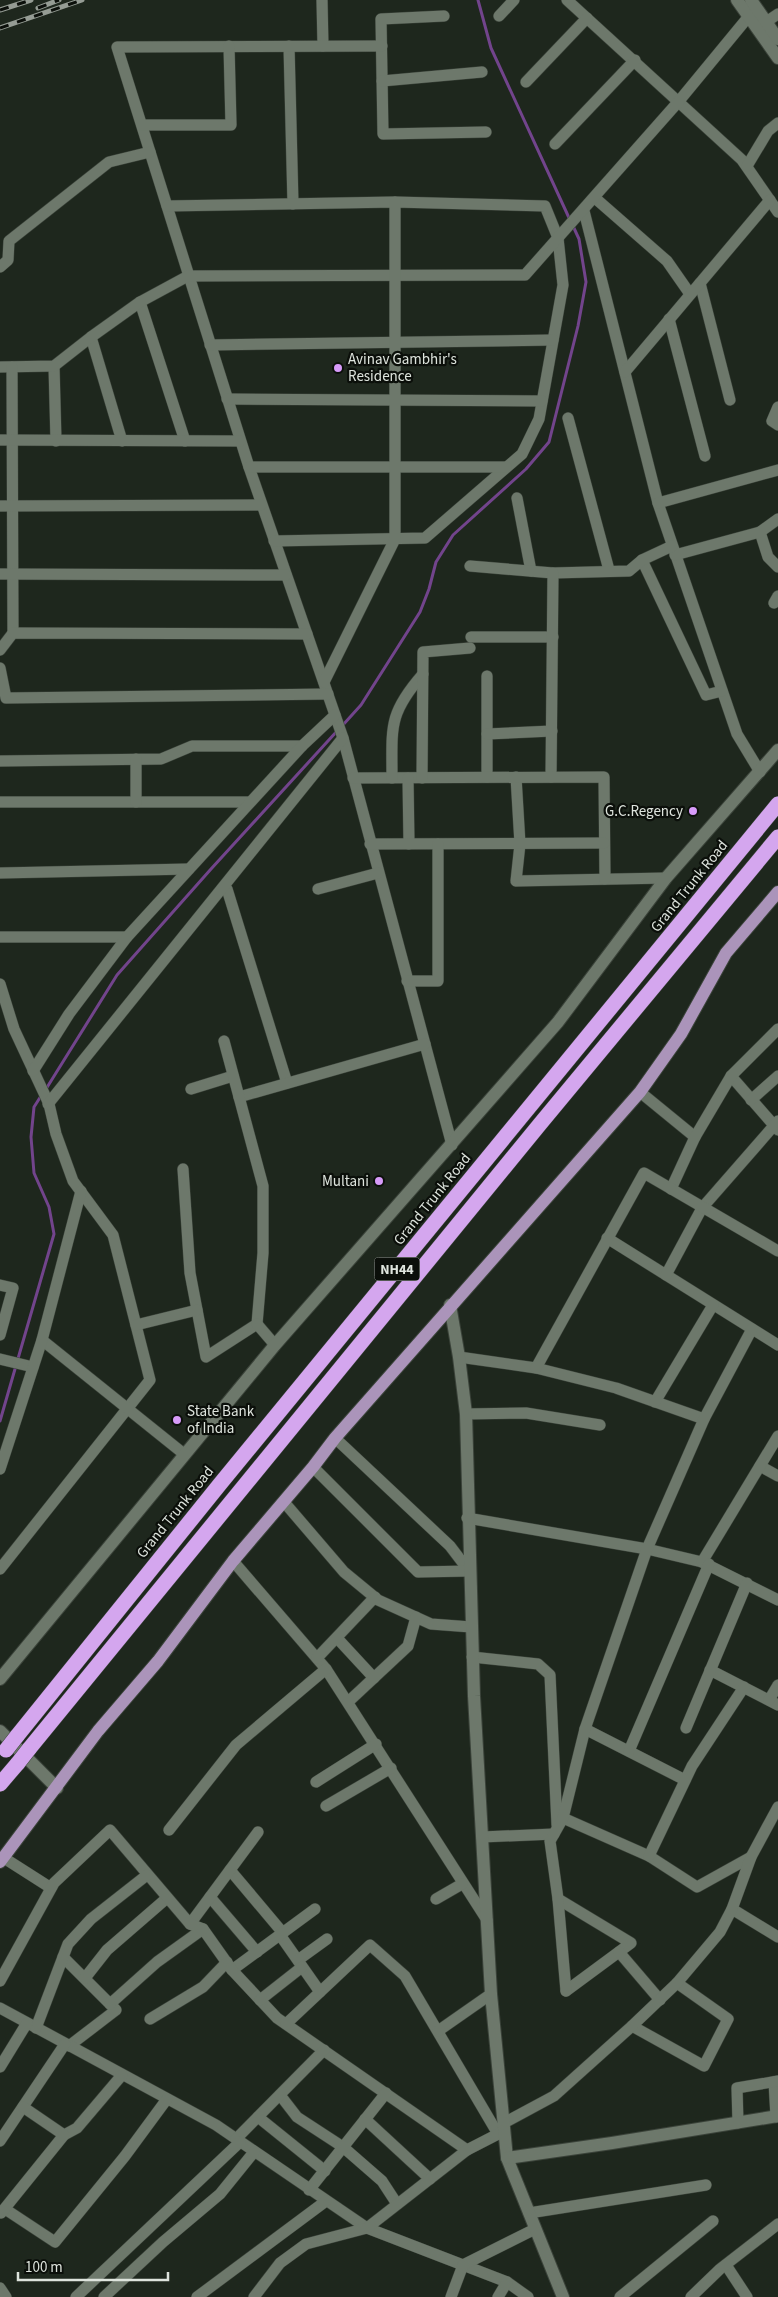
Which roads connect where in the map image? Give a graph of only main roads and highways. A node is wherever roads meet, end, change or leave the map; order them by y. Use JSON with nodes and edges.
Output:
{"nodes":[{"id":1,"x":778,"y":804,"type":"edge"},
{"id":2,"x":778,"y":837,"type":"edge"},
{"id":3,"x":778,"y":892,"type":"edge"},
{"id":4,"x":3,"y":1753,"type":"edge"},
{"id":5,"x":0,"y":1784,"type":"edge"},
{"id":6,"x":2,"y":1860,"type":"edge"}],
"edges":[{"from":1,"to":4,"type":"highway","name":"Grand Trunk Road","number":"NH44","bridge":true},
{"from":2,"to":5,"type":"highway","number":"NH44","bridge":true},
{"from":3,"to":6,"type":"main road"}]}
